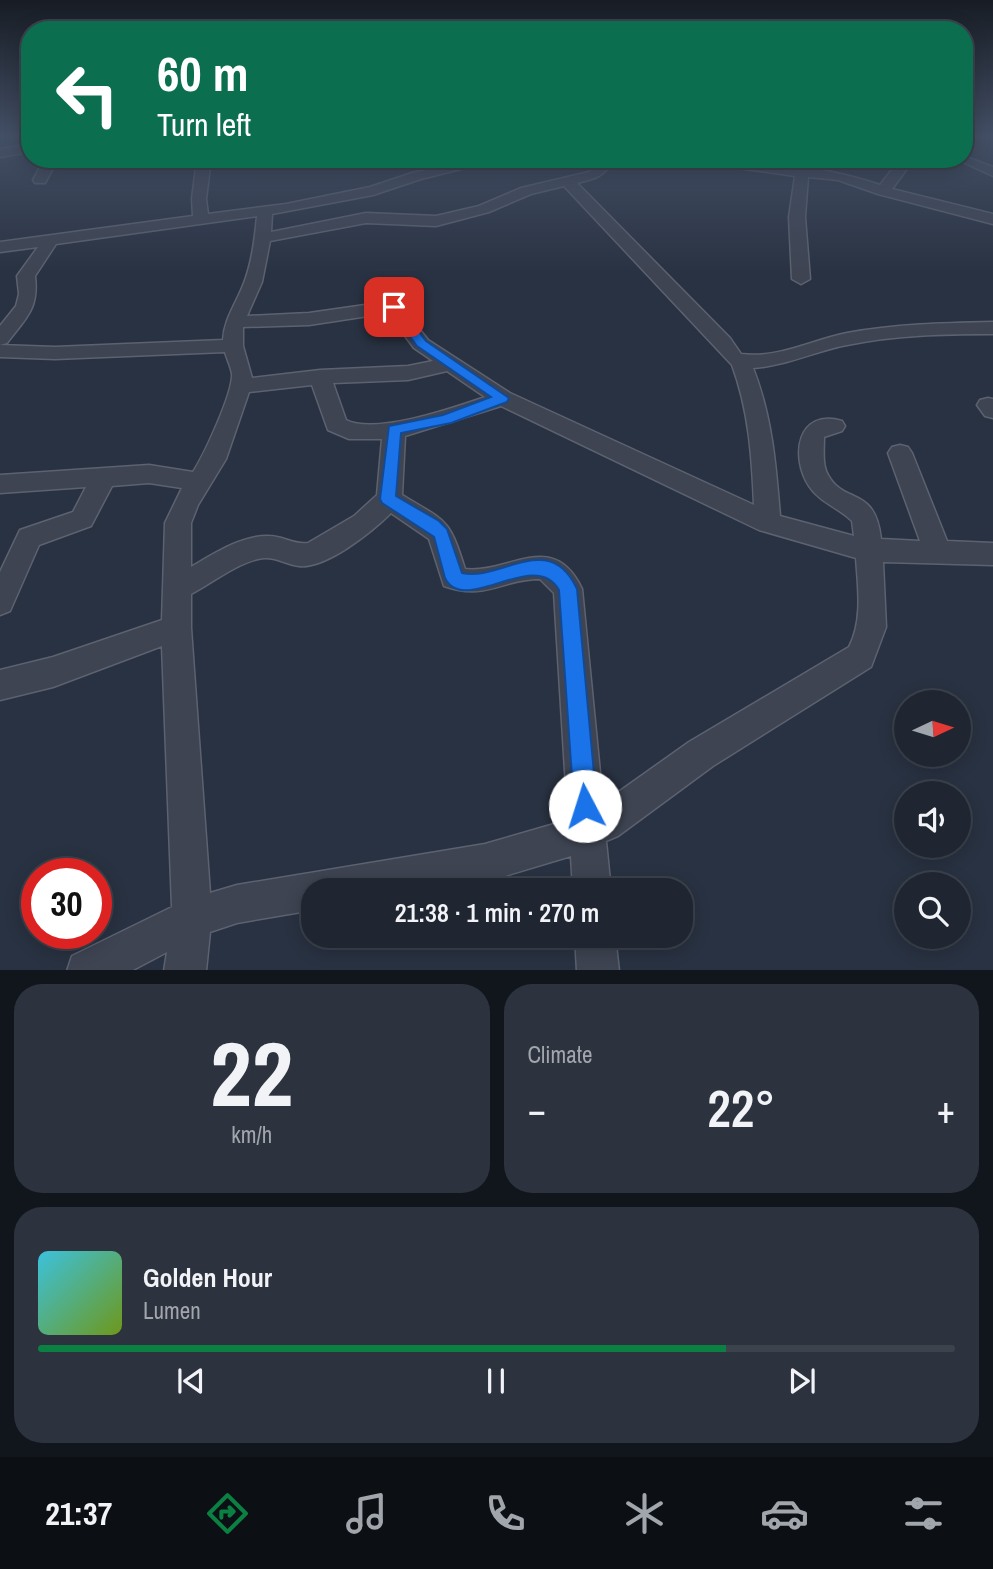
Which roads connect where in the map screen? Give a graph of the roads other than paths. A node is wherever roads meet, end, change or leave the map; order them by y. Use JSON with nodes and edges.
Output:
{"nodes":[{"id":1,"x":201,"y":182,"type":"edge"},
{"id":2,"x":390,"y":182,"type":"edge"},
{"id":3,"x":558,"y":182,"type":"edge"},
{"id":4,"x":568,"y":182,"type":"edge"},
{"id":5,"x":801,"y":182,"type":"edge"},
{"id":6,"x":858,"y":182,"type":"edge"},
{"id":7,"x":890,"y":182,"type":"edge"},
{"id":8,"x":883,"y":191,"type":"junction"},
{"id":9,"x":265,"y":212,"type":"junction"},
{"id":10,"x":993,"y":219,"type":"edge"},
{"id":11,"x":201,"y":221,"type":"junction"},
{"id":12,"x":263,"y":238,"type":"junction"},
{"id":13,"x":50,"y":241,"type":"junction"},
{"id":14,"x":0,"y":247,"type":"edge"},
{"id":15,"x":801,"y":279,"type":"dead end"},
{"id":16,"x":234,"y":322,"type":"junction"},
{"id":17,"x":993,"y":328,"type":"edge"},
{"id":18,"x":0,"y":339,"type":"edge"},
{"id":19,"x":233,"y":346,"type":"junction"},
{"id":20,"x":0,"y":351,"type":"edge"},
{"id":21,"x":740,"y":361,"type":"junction"},
{"id":22,"x":450,"y":363,"type":"junction"},
{"id":23,"x":320,"y":377,"type":"junction"},
{"id":24,"x":241,"y":386,"type":"junction"},
{"id":25,"x":502,"y":398,"type":"junction"},
{"id":26,"x":834,"y":426,"type":"dead end"},
{"id":27,"x":394,"y":429,"type":"junction"},
{"id":28,"x":900,"y":453,"type":"dead end"},
{"id":29,"x":104,"y":477,"type":"junction"},
{"id":30,"x":200,"y":482,"type":"junction"},
{"id":31,"x":0,"y":484,"type":"edge"},
{"id":32,"x":388,"y":499,"type":"junction"},
{"id":33,"x":768,"y":523,"type":"junction"},
{"id":34,"x":867,"y":550,"type":"junction"},
{"id":35,"x":938,"y":552,"type":"junction"},
{"id":36,"x":993,"y":554,"type":"edge"},
{"id":37,"x":177,"y":588,"type":"junction"},
{"id":38,"x":0,"y":602,"type":"edge"},
{"id":39,"x":176,"y":628,"type":"junction"},
{"id":40,"x":0,"y":685,"type":"edge"},
{"id":41,"x":588,"y":832,"type":"junction"},
{"id":42,"x":394,"y":878,"type":"edge"},
{"id":43,"x":591,"y":878,"type":"edge"},
{"id":44,"x":301,"y":893,"type":"edge"},
{"id":45,"x":192,"y":918,"type":"junction"},
{"id":46,"x":596,"y":948,"type":"edge"},
{"id":47,"x":90,"y":970,"type":"edge"},
{"id":48,"x":185,"y":970,"type":"edge"},
{"id":49,"x":598,"y":970,"type":"edge"}],
"edges":[{"from":1,"to":11,"type":"street"},
{"from":2,"to":9,"type":"street"},
{"from":3,"to":12,"type":"street"},
{"from":4,"to":21,"type":"street"},
{"from":5,"to":15,"type":"street"},
{"from":6,"to":8,"type":"street"},
{"from":7,"to":8,"type":"street"},
{"from":8,"to":10,"type":"street"},
{"from":9,"to":11,"type":"street"},
{"from":9,"to":12,"type":"street"},
{"from":11,"to":13,"type":"street"},
{"from":12,"to":16,"type":"street"},
{"from":13,"to":14,"type":"street"},
{"from":13,"to":18,"type":"street"},
{"from":16,"to":19,"type":"street"},
{"from":16,"to":22,"type":"street"},
{"from":17,"to":21,"type":"street"},
{"from":19,"to":20,"type":"street"},
{"from":19,"to":24,"type":"street"},
{"from":21,"to":33,"type":"street"},
{"from":22,"to":23,"type":"street"},
{"from":22,"to":25,"type":"street"},
{"from":23,"to":24,"type":"street"},
{"from":23,"to":27,"type":"street"},
{"from":24,"to":30,"type":"street"},
{"from":25,"to":27,"type":"street"},
{"from":25,"to":33,"type":"street"},
{"from":26,"to":34,"type":"street"},
{"from":27,"to":32,"type":"street"},
{"from":28,"to":35,"type":"street"},
{"from":29,"to":30,"type":"street"},
{"from":29,"to":31,"type":"street"},
{"from":29,"to":38,"type":"street"},
{"from":30,"to":37,"type":"street"},
{"from":32,"to":37,"type":"street"},
{"from":32,"to":41,"type":"street"},
{"from":33,"to":34,"type":"street"},
{"from":34,"to":35,"type":"street"},
{"from":34,"to":41,"type":"street"},
{"from":35,"to":36,"type":"street"},
{"from":37,"to":39,"type":"street"},
{"from":39,"to":40,"type":"street"},
{"from":39,"to":45,"type":"street"},
{"from":41,"to":42,"type":"street"},
{"from":41,"to":43,"type":"street"},
{"from":44,"to":45,"type":"street"},
{"from":45,"to":47,"type":"street"},
{"from":45,"to":48,"type":"street"},
{"from":46,"to":49,"type":"street"}]}
